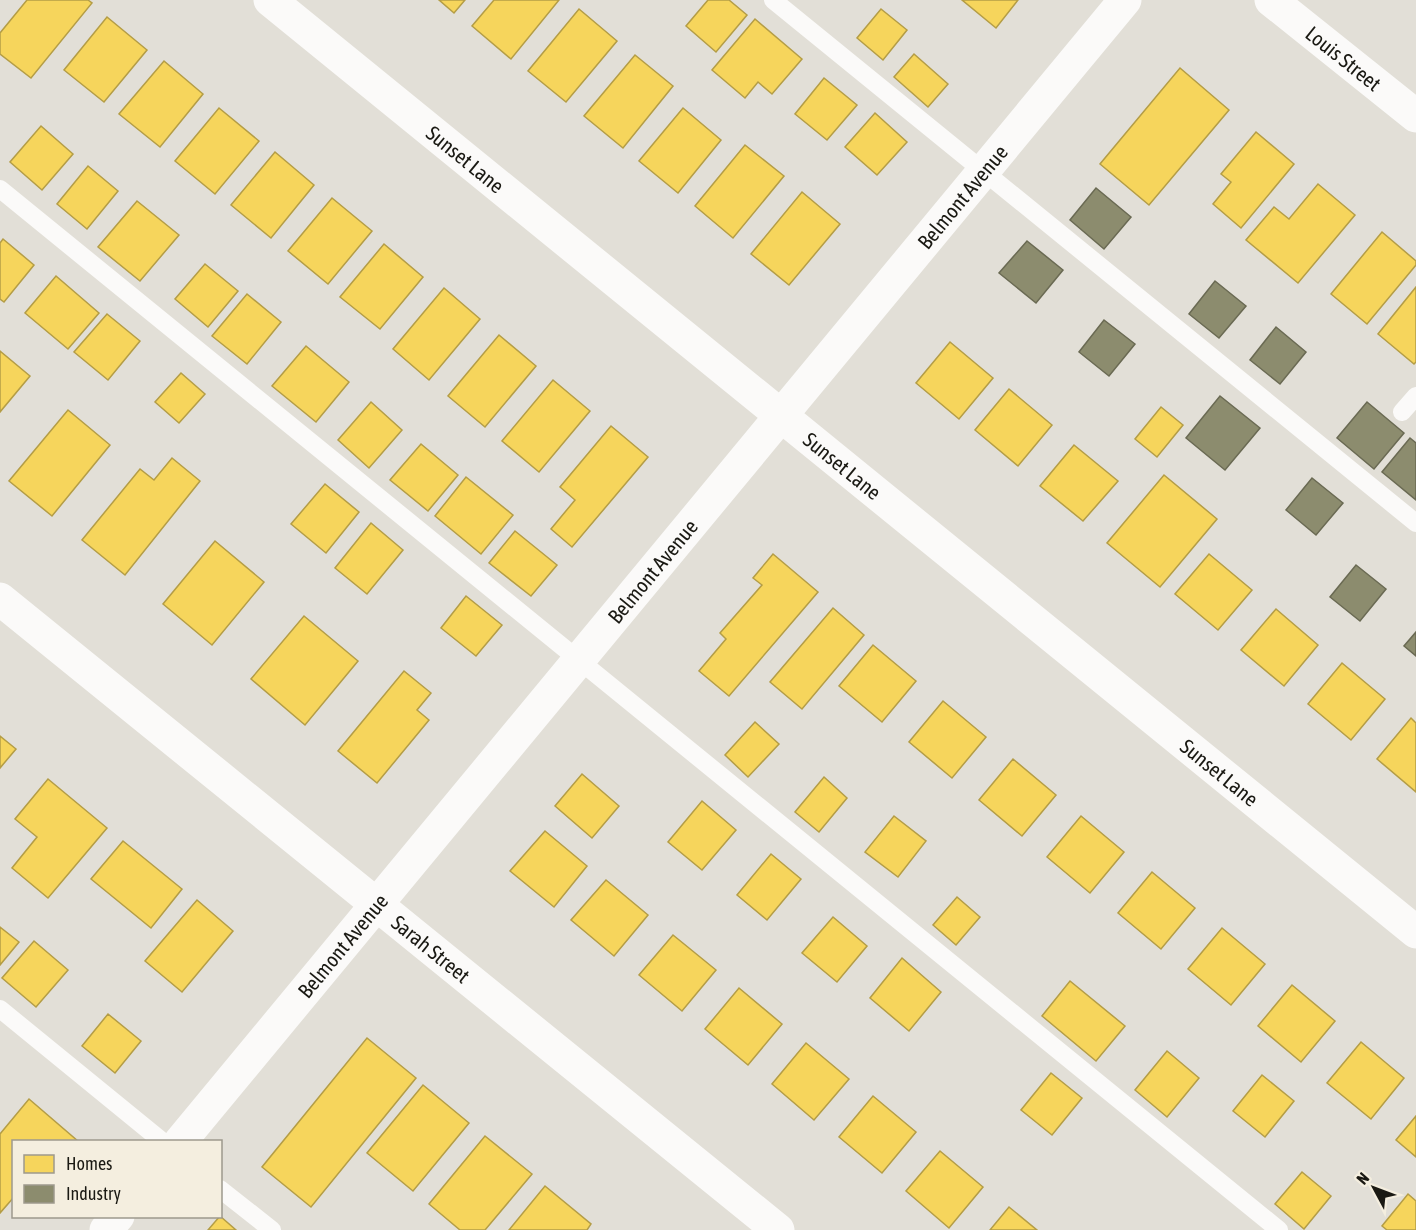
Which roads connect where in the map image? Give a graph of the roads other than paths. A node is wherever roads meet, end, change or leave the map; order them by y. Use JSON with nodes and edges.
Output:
{"nodes":[{"id":1,"x":270,"y":0,"type":"edge"},
{"id":2,"x":773,"y":0,"type":"edge"},
{"id":3,"x":1125,"y":0,"type":"edge"},
{"id":4,"x":1271,"y":0,"type":"edge"},
{"id":5,"x":1416,"y":116,"type":"edge"},
{"id":6,"x":983,"y":172,"type":"junction"},
{"id":7,"x":0,"y":189,"type":"edge"},
{"id":8,"x":1416,"y":396,"type":"edge"},
{"id":9,"x":1402,"y":412,"type":"dead end"},
{"id":10,"x":782,"y":415,"type":"junction"},
{"id":11,"x":1416,"y":523,"type":"edge"},
{"id":12,"x":0,"y":599,"type":"edge"},
{"id":13,"x":579,"y":659,"type":"junction"},
{"id":14,"x":377,"y":903,"type":"junction"},
{"id":15,"x":1416,"y":932,"type":"edge"},
{"id":16,"x":0,"y":1009,"type":"edge"},
{"id":17,"x":160,"y":1140,"type":"edge"},
{"id":18,"x":182,"y":1140,"type":"edge"},
{"id":19,"x":222,"y":1191,"type":"edge"},
{"id":20,"x":116,"y":1218,"type":"edge"},
{"id":21,"x":106,"y":1230,"type":"edge"},
{"id":22,"x":272,"y":1230,"type":"edge"},
{"id":23,"x":778,"y":1230,"type":"edge"},
{"id":24,"x":1279,"y":1230,"type":"edge"}],
"edges":[{"from":1,"to":10,"type":"street","name":"Sunset Lane"},
{"from":2,"to":6,"type":"lane"},
{"from":3,"to":6,"type":"street","name":"Belmont Avenue"},
{"from":4,"to":5,"type":"street","name":"Louis Street"},
{"from":6,"to":10,"type":"street","name":"Belmont Avenue"},
{"from":6,"to":11,"type":"lane"},
{"from":7,"to":13,"type":"lane"},
{"from":8,"to":9,"type":"lane"},
{"from":10,"to":13,"type":"street","name":"Belmont Avenue"},
{"from":10,"to":15,"type":"street","name":"Sunset Lane"},
{"from":12,"to":14,"type":"street","name":"Sarah Street"},
{"from":13,"to":14,"type":"street","name":"Belmont Avenue"},
{"from":13,"to":24,"type":"lane"},
{"from":14,"to":18,"type":"street","name":"Belmont Avenue"},
{"from":14,"to":23,"type":"street","name":"Sarah Street"},
{"from":16,"to":17,"type":"lane"},
{"from":19,"to":22,"type":"lane"},
{"from":20,"to":21,"type":"street"}]}
